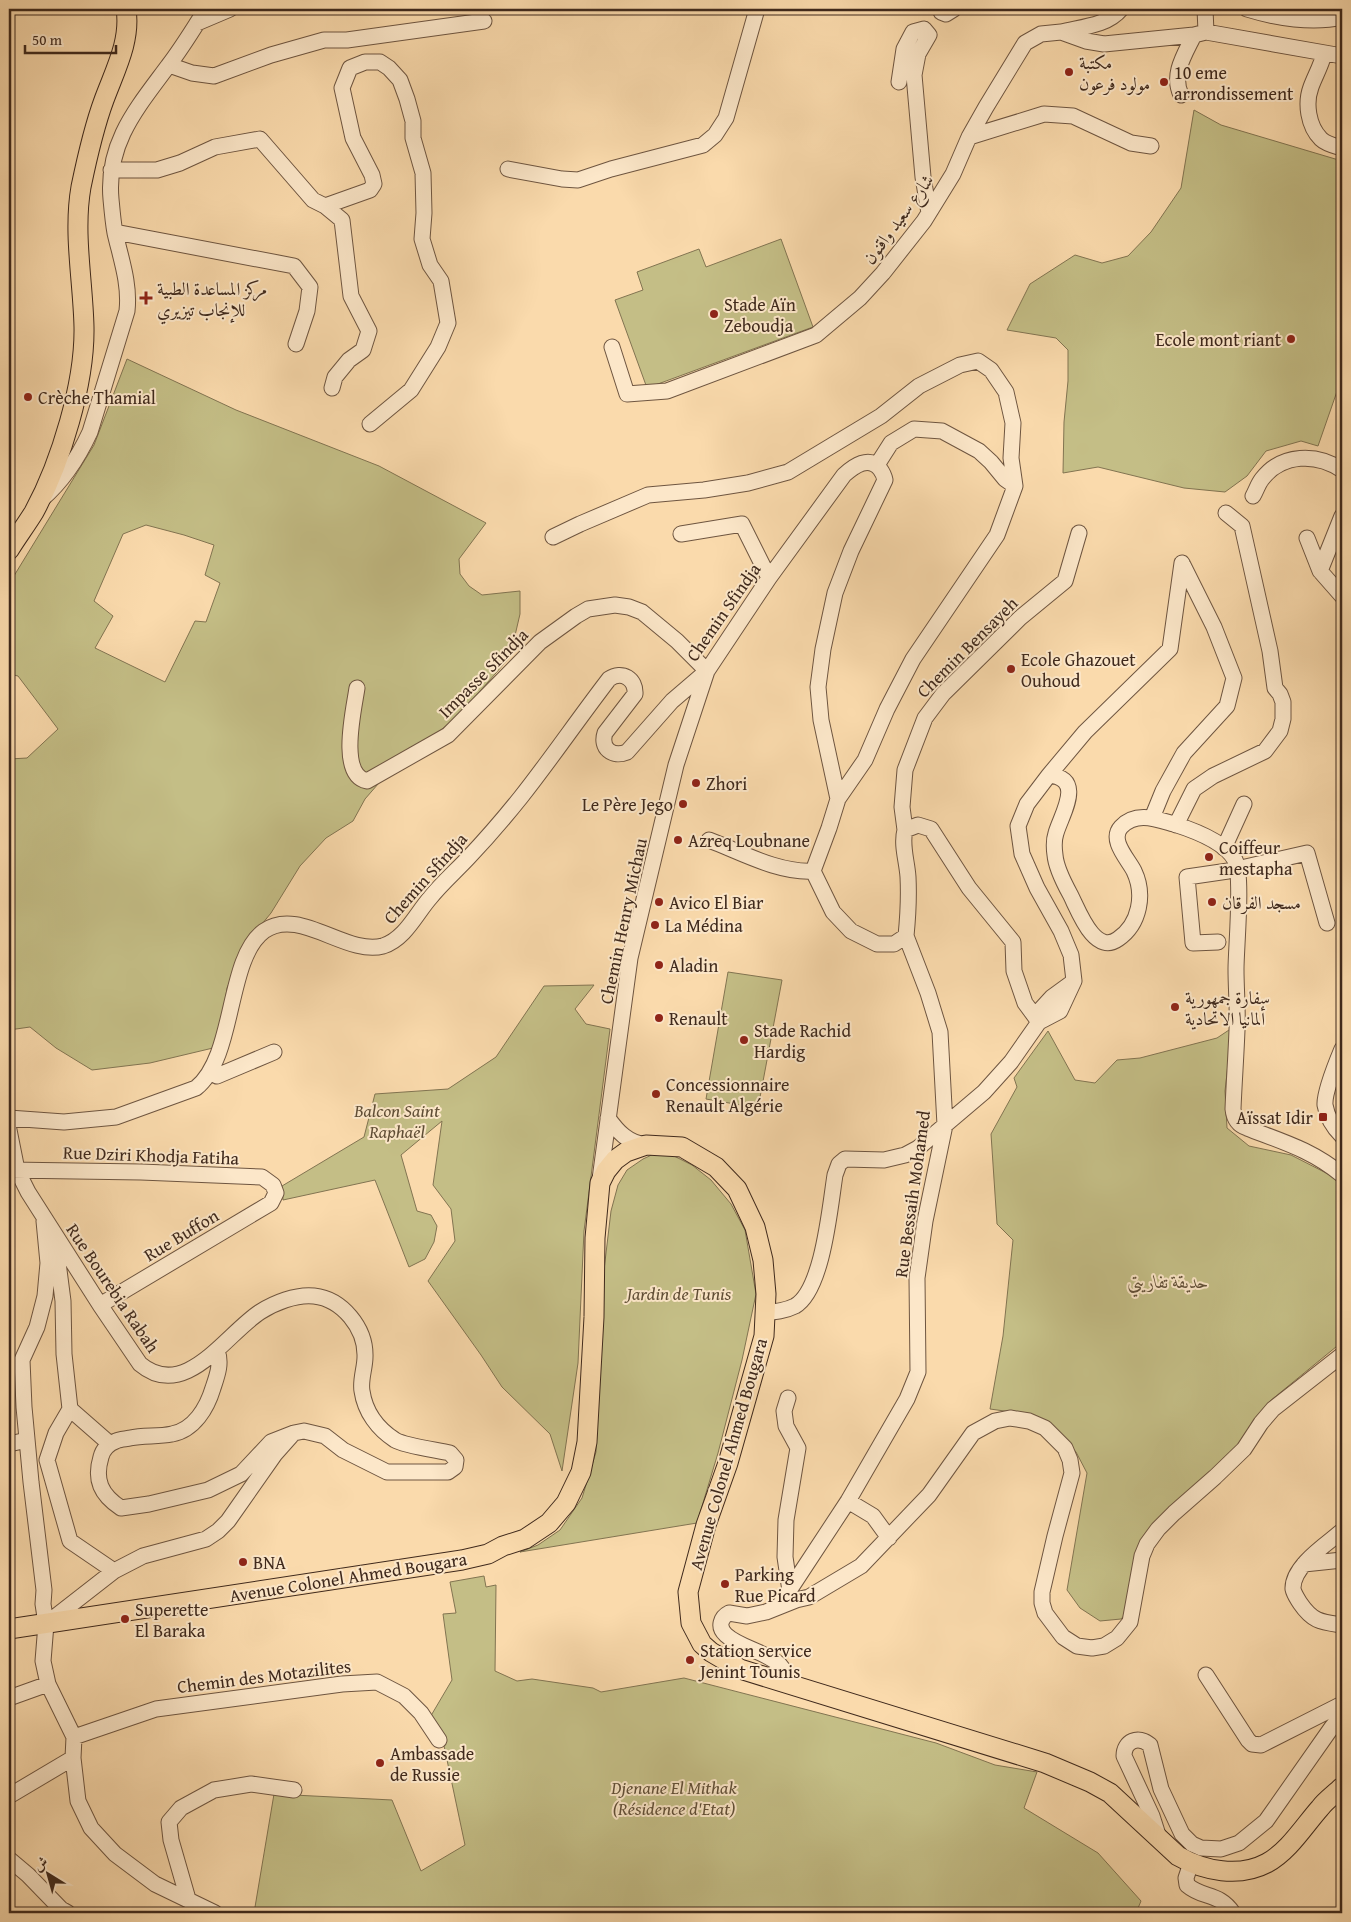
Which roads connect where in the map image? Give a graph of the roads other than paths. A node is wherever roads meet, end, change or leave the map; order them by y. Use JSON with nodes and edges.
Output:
{"nodes":[{"id":1,"x":126,"y":9,"type":"edge"},
{"id":2,"x":206,"y":9,"type":"edge"},
{"id":3,"x":230,"y":9,"type":"edge"},
{"id":4,"x":757,"y":9,"type":"edge"},
{"id":5,"x":940,"y":9,"type":"edge"},
{"id":6,"x":954,"y":9,"type":"edge"},
{"id":7,"x":1121,"y":9,"type":"edge"},
{"id":8,"x":1205,"y":9,"type":"edge"},
{"id":9,"x":1247,"y":9,"type":"edge"},
{"id":10,"x":1342,"y":17,"type":"edge"},
{"id":11,"x":484,"y":21,"type":"dead end"},
{"id":12,"x":198,"y":23,"type":"junction"},
{"id":13,"x":1061,"y":32,"type":"junction"},
{"id":14,"x":1200,"y":33,"type":"junction"},
{"id":15,"x":347,"y":40,"type":"junction"},
{"id":16,"x":1324,"y":54,"type":"junction"},
{"id":17,"x":1342,"y":56,"type":"edge"},
{"id":18,"x":365,"y":62,"type":"junction"},
{"id":19,"x":169,"y":65,"type":"junction"},
{"id":20,"x":899,"y":82,"type":"dead end"},
{"id":21,"x":1181,"y":96,"type":"dead end"},
{"id":22,"x":969,"y":137,"type":"junction"},
{"id":23,"x":1151,"y":146,"type":"dead end"},
{"id":24,"x":1342,"y":148,"type":"edge"},
{"id":25,"x":508,"y":169,"type":"dead end"},
{"id":26,"x":111,"y":170,"type":"junction"},
{"id":27,"x":325,"y":206,"type":"junction"},
{"id":28,"x":930,"y":213,"type":"junction"},
{"id":29,"x":115,"y":232,"type":"junction"},
{"id":30,"x":296,"y":344,"type":"dead end"},
{"id":31,"x":612,"y":348,"type":"dead end"},
{"id":32,"x":332,"y":388,"type":"dead end"},
{"id":33,"x":370,"y":424,"type":"dead end"},
{"id":34,"x":877,"y":465,"type":"junction"},
{"id":35,"x":1342,"y":470,"type":"edge"},
{"id":36,"x":1016,"y":486,"type":"junction"},
{"id":37,"x":1253,"y":496,"type":"dead end"},
{"id":38,"x":38,"y":502,"type":"junction"},
{"id":39,"x":1226,"y":513,"type":"dead end"},
{"id":40,"x":1342,"y":516,"type":"edge"},
{"id":41,"x":1079,"y":533,"type":"dead end"},
{"id":42,"x":681,"y":534,"type":"dead end"},
{"id":43,"x":553,"y":537,"type":"dead end"},
{"id":44,"x":1306,"y":538,"type":"dead end"},
{"id":45,"x":9,"y":550,"type":"edge"},
{"id":46,"x":1320,"y":571,"type":"junction"},
{"id":47,"x":769,"y":578,"type":"junction"},
{"id":48,"x":1342,"y":596,"type":"edge"},
{"id":49,"x":707,"y":671,"type":"junction"},
{"id":50,"x":357,"y":688,"type":"dead end"},
{"id":51,"x":1049,"y":775,"type":"junction"},
{"id":52,"x":838,"y":799,"type":"junction"},
{"id":53,"x":1244,"y":804,"type":"dead end"},
{"id":54,"x":1152,"y":818,"type":"junction"},
{"id":55,"x":1176,"y":825,"type":"junction"},
{"id":56,"x":905,"y":830,"type":"junction"},
{"id":57,"x":709,"y":840,"type":"dead end"},
{"id":58,"x":1224,"y":848,"type":"junction"},
{"id":59,"x":1238,"y":869,"type":"junction"},
{"id":60,"x":813,"y":871,"type":"junction"},
{"id":61,"x":1327,"y":923,"type":"dead end"},
{"id":62,"x":906,"y":936,"type":"junction"},
{"id":63,"x":1218,"y":942,"type":"dead end"},
{"id":64,"x":1039,"y":1022,"type":"junction"},
{"id":65,"x":1342,"y":1049,"type":"edge"},
{"id":66,"x":274,"y":1052,"type":"dead end"},
{"id":67,"x":210,"y":1072,"type":"junction"},
{"id":68,"x":9,"y":1118,"type":"edge"},
{"id":69,"x":608,"y":1118,"type":"junction"},
{"id":70,"x":945,"y":1125,"type":"junction"},
{"id":71,"x":9,"y":1130,"type":"edge"},
{"id":72,"x":1342,"y":1136,"type":"edge"},
{"id":73,"x":646,"y":1145,"type":"junction"},
{"id":74,"x":13,"y":1170,"type":"edge"},
{"id":75,"x":1342,"y":1175,"type":"edge"},
{"id":76,"x":600,"y":1183,"type":"junction"},
{"id":77,"x":276,"y":1193,"type":"joint"},
{"id":78,"x":43,"y":1217,"type":"junction"},
{"id":79,"x":54,"y":1234,"type":"junction"},
{"id":80,"x":100,"y":1305,"type":"junction"},
{"id":81,"x":764,"y":1313,"type":"junction"},
{"id":82,"x":217,"y":1351,"type":"junction"},
{"id":83,"x":1342,"y":1355,"type":"edge"},
{"id":84,"x":788,"y":1398,"type":"dead end"},
{"id":85,"x":70,"y":1409,"type":"junction"},
{"id":86,"x":294,"y":1433,"type":"junction"},
{"id":87,"x":28,"y":1440,"type":"junction"},
{"id":88,"x":9,"y":1444,"type":"edge"},
{"id":89,"x":110,"y":1444,"type":"junction"},
{"id":90,"x":848,"y":1501,"type":"junction"},
{"id":91,"x":1342,"y":1531,"type":"edge"},
{"id":92,"x":888,"y":1538,"type":"junction"},
{"id":93,"x":1342,"y":1560,"type":"edge"},
{"id":94,"x":1304,"y":1564,"type":"junction"},
{"id":95,"x":114,"y":1571,"type":"junction"},
{"id":96,"x":790,"y":1591,"type":"junction"},
{"id":97,"x":779,"y":1606,"type":"junction"},
{"id":98,"x":46,"y":1624,"type":"junction"},
{"id":99,"x":1342,"y":1626,"type":"edge"},
{"id":100,"x":9,"y":1629,"type":"edge"},
{"id":101,"x":1206,"y":1675,"type":"dead end"},
{"id":102,"x":787,"y":1683,"type":"junction"},
{"id":103,"x":48,"y":1684,"type":"junction"},
{"id":104,"x":9,"y":1698,"type":"edge"},
{"id":105,"x":1342,"y":1704,"type":"edge"},
{"id":106,"x":1342,"y":1715,"type":"edge"},
{"id":107,"x":74,"y":1737,"type":"junction"},
{"id":108,"x":439,"y":1740,"type":"dead end"},
{"id":109,"x":73,"y":1758,"type":"junction"},
{"id":110,"x":1342,"y":1787,"type":"edge"},
{"id":111,"x":294,"y":1790,"type":"dead end"},
{"id":112,"x":9,"y":1796,"type":"edge"},
{"id":113,"x":1160,"y":1841,"type":"junction"},
{"id":114,"x":9,"y":1859,"type":"edge"},
{"id":115,"x":1191,"y":1863,"type":"junction"},
{"id":116,"x":188,"y":1899,"type":"junction"},
{"id":117,"x":68,"y":1913,"type":"edge"},
{"id":118,"x":215,"y":1913,"type":"edge"},
{"id":119,"x":1233,"y":1913,"type":"edge"}],
"edges":[{"from":1,"to":38,"type":"main road"},
{"from":2,"to":12,"type":"street"},
{"from":3,"to":12,"type":"street"},
{"from":4,"to":25,"type":"street"},
{"from":5,"to":6,"type":"street"},
{"from":7,"to":13,"type":"street"},
{"from":8,"to":14,"type":"street"},
{"from":9,"to":10,"type":"street"},
{"from":11,"to":15,"type":"street"},
{"from":12,"to":19,"type":"street"},
{"from":13,"to":14,"type":"street","name":"شارع سعيد واقنون"},
{"from":13,"to":22,"type":"street","name":"شارع سعيد واقنون"},
{"from":14,"to":16,"type":"street","name":"شارع سعيد واقنون"},
{"from":14,"to":21,"type":"street"},
{"from":15,"to":18,"type":"street"},
{"from":15,"to":19,"type":"street"},
{"from":16,"to":17,"type":"street","name":"شارع سعيد واقنون"},
{"from":16,"to":24,"type":"street"},
{"from":18,"to":27,"type":"street"},
{"from":18,"to":33,"type":"street"},
{"from":19,"to":26,"type":"street"},
{"from":20,"to":28,"type":"street"},
{"from":22,"to":23,"type":"street"},
{"from":22,"to":28,"type":"street","name":"شارع سعيد واقنون"},
{"from":26,"to":27,"type":"street"},
{"from":26,"to":29,"type":"street"},
{"from":27,"to":32,"type":"street"},
{"from":28,"to":31,"type":"street","name":"شارع سعيد واقنون"},
{"from":29,"to":30,"type":"street"},
{"from":29,"to":38,"type":"street"},
{"from":34,"to":36,"type":"street"},
{"from":34,"to":47,"type":"street","name":"Chemin Sfindja"},
{"from":34,"to":52,"type":"street"},
{"from":35,"to":37,"type":"street"},
{"from":36,"to":43,"type":"street"},
{"from":36,"to":52,"type":"street"},
{"from":38,"to":45,"type":"main road"},
{"from":39,"to":55,"type":"street"},
{"from":40,"to":46,"type":"street"},
{"from":41,"to":56,"type":"street","name":"Chemin Bensayeh"},
{"from":42,"to":47,"type":"street"},
{"from":44,"to":46,"type":"street"},
{"from":46,"to":48,"type":"street"},
{"from":47,"to":49,"type":"street","name":"Chemin Sfindja"},
{"from":49,"to":50,"type":"street","name":"Impasse Sfindja"},
{"from":49,"to":67,"type":"street","name":"Chemin Sfindja"},
{"from":49,"to":69,"type":"street","name":"Chemin Henry Michau"},
{"from":51,"to":54,"type":"street"},
{"from":51,"to":54,"type":"street"},
{"from":51,"to":64,"type":"street"},
{"from":52,"to":60,"type":"street"},
{"from":53,"to":58,"type":"street"},
{"from":54,"to":55,"type":"street"},
{"from":55,"to":58,"type":"street"},
{"from":56,"to":62,"type":"street"},
{"from":56,"to":64,"type":"street"},
{"from":57,"to":60,"type":"street"},
{"from":58,"to":59,"type":"street"},
{"from":59,"to":61,"type":"street"},
{"from":59,"to":63,"type":"street"},
{"from":59,"to":75,"type":"street"},
{"from":60,"to":62,"type":"street"},
{"from":62,"to":70,"type":"street","name":"Rue Bessaih Mohamed"},
{"from":64,"to":70,"type":"street"},
{"from":65,"to":72,"type":"street"},
{"from":66,"to":67,"type":"street"},
{"from":67,"to":68,"type":"street","name":"Chemin Sfindja"},
{"from":69,"to":73,"type":"street"},
{"from":69,"to":76,"type":"street","name":"Chemin Henry Michau"},
{"from":70,"to":81,"type":"street"},
{"from":70,"to":90,"type":"street","name":"Rue Bessaih Mohamed"},
{"from":71,"to":74,"type":"street","name":"Rue Bourebia Rabah"},
{"from":73,"to":76,"type":"main road","name":"Avenue Colonel Ahmed Bougara"},
{"from":73,"to":81,"type":"main road","name":"Avenue Colonel Ahmed Bougara"},
{"from":74,"to":77,"type":"street","name":"Rue Dziri Khodja Fatiha"},
{"from":74,"to":78,"type":"street","name":"Rue Bourebia Rabah"},
{"from":76,"to":98,"type":"main road","name":"Avenue Colonel Ahmed Bougara"},
{"from":77,"to":80,"type":"street","name":"Rue Buffon"},
{"from":78,"to":79,"type":"street","name":"Rue Bourebia Rabah"},
{"from":78,"to":87,"type":"street"},
{"from":79,"to":80,"type":"street","name":"Rue Bourebia Rabah"},
{"from":79,"to":85,"type":"street"},
{"from":80,"to":82,"type":"street","name":"Rue Bourebia Rabah"},
{"from":81,"to":102,"type":"main road","name":"Avenue Colonel Ahmed Bougara"},
{"from":82,"to":86,"type":"street","name":"Rue Bourebia Rabah"},
{"from":82,"to":89,"type":"street"},
{"from":83,"to":92,"type":"street"},
{"from":84,"to":96,"type":"street"},
{"from":85,"to":89,"type":"street"},
{"from":85,"to":95,"type":"street"},
{"from":86,"to":89,"type":"street"},
{"from":86,"to":95,"type":"street"},
{"from":87,"to":88,"type":"street"},
{"from":87,"to":98,"type":"street"},
{"from":90,"to":92,"type":"street"},
{"from":90,"to":96,"type":"street","name":"Rue Bessaih Mohamed"},
{"from":91,"to":94,"type":"street"},
{"from":92,"to":97,"type":"street"},
{"from":93,"to":94,"type":"street"},
{"from":94,"to":99,"type":"street"},
{"from":95,"to":98,"type":"street"},
{"from":96,"to":97,"type":"street","name":"Rue Bessaih Mohamed"},
{"from":97,"to":102,"type":"street"},
{"from":98,"to":100,"type":"main road","name":"Avenue Colonel Ahmed Bougara"},
{"from":98,"to":103,"type":"street"},
{"from":101,"to":105,"type":"street"},
{"from":102,"to":113,"type":"main road","name":"Avenue Colonel Ahmed Bougara"},
{"from":103,"to":104,"type":"street"},
{"from":103,"to":107,"type":"street"},
{"from":106,"to":113,"type":"street"},
{"from":107,"to":108,"type":"street","name":"Chemin des Motazilites"},
{"from":107,"to":109,"type":"street"},
{"from":109,"to":112,"type":"street"},
{"from":109,"to":116,"type":"street"},
{"from":110,"to":115,"type":"main road","name":"Avenue Colonel Ahmed Bougara"},
{"from":111,"to":116,"type":"street"},
{"from":113,"to":115,"type":"main road","name":"Avenue Colonel Ahmed Bougara"},
{"from":114,"to":117,"type":"street"},
{"from":115,"to":119,"type":"street"},
{"from":116,"to":118,"type":"street"}]}
